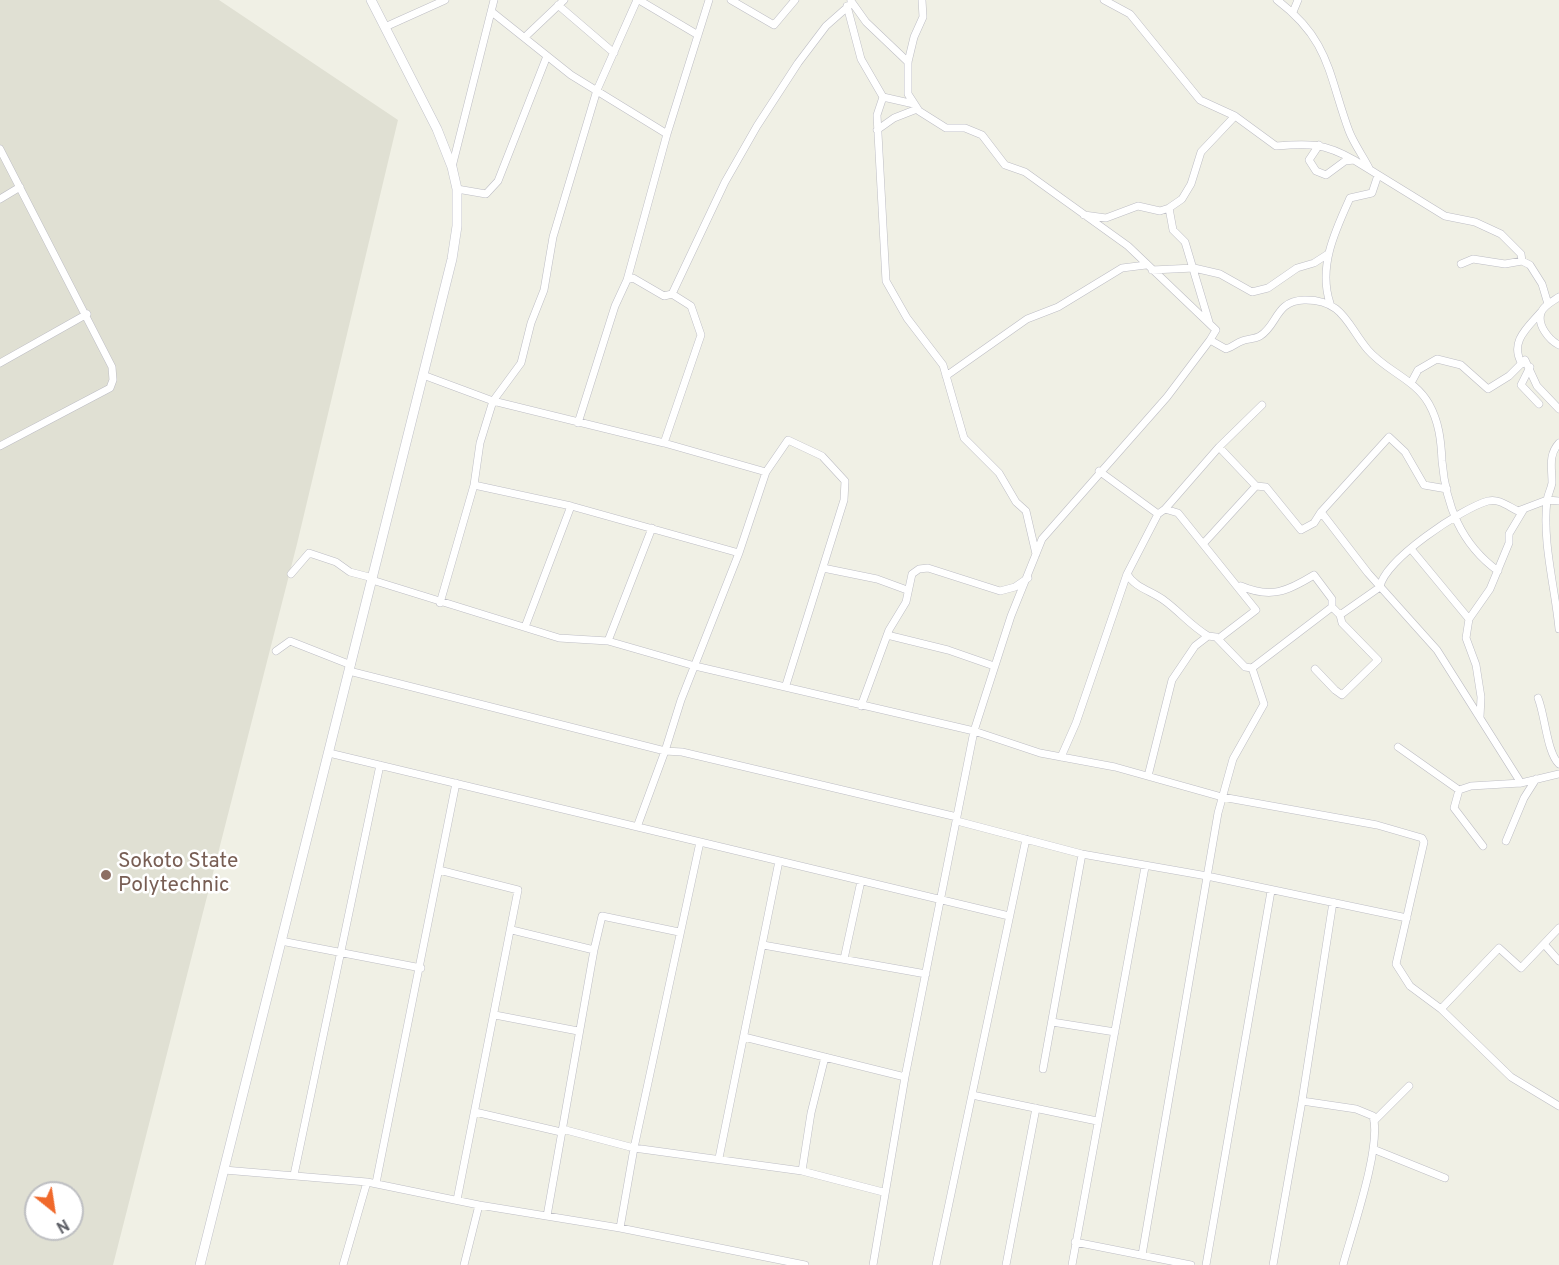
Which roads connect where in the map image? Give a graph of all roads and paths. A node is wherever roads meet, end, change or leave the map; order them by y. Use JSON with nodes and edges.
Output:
{"nodes":[{"id":1,"x":370,"y":0,"type":"edge"},
{"id":2,"x":445,"y":0,"type":"edge"},
{"id":3,"x":494,"y":0,"type":"edge"},
{"id":4,"x":638,"y":0,"type":"edge"},
{"id":5,"x":709,"y":0,"type":"edge"},
{"id":6,"x":731,"y":0,"type":"edge"},
{"id":7,"x":795,"y":0,"type":"edge"},
{"id":8,"x":922,"y":0,"type":"edge"},
{"id":9,"x":1104,"y":0,"type":"edge"},
{"id":10,"x":1277,"y":0,"type":"edge"},
{"id":11,"x":1298,"y":0,"type":"edge"},
{"id":12,"x":561,"y":2,"type":"edge"},
{"id":13,"x":744,"y":3,"type":"edge"},
{"id":14,"x":850,"y":3,"type":"edge"},
{"id":15,"x":492,"y":12,"type":"junction"},
{"id":16,"x":1293,"y":12,"type":"junction"},
{"id":17,"x":385,"y":27,"type":"junction"},
{"id":18,"x":698,"y":35,"type":"junction"},
{"id":19,"x":525,"y":37,"type":"junction"},
{"id":20,"x":614,"y":53,"type":"junction"},
{"id":21,"x":547,"y":57,"type":"junction"},
{"id":22,"x":908,"y":62,"type":"junction"},
{"id":23,"x":597,"y":90,"type":"junction"},
{"id":24,"x":883,"y":97,"type":"junction"},
{"id":25,"x":916,"y":106,"type":"junction"},
{"id":26,"x":1235,"y":116,"type":"junction"},
{"id":27,"x":877,"y":130,"type":"junction"},
{"id":28,"x":667,"y":134,"type":"junction"},
{"id":29,"x":1319,"y":145,"type":"junction"},
{"id":30,"x":0,"y":149,"type":"edge"},
{"id":31,"x":1354,"y":160,"type":"junction"},
{"id":32,"x":452,"y":167,"type":"junction"},
{"id":33,"x":1370,"y":170,"type":"junction"},
{"id":34,"x":1378,"y":175,"type":"junction"},
{"id":35,"x":20,"y":187,"type":"junction"},
{"id":36,"x":457,"y":189,"type":"junction"},
{"id":37,"x":0,"y":199,"type":"edge"},
{"id":38,"x":1170,"y":208,"type":"junction"},
{"id":39,"x":1083,"y":215,"type":"junction"},
{"id":40,"x":1328,"y":254,"type":"junction"},
{"id":41,"x":1522,"y":261,"type":"junction"},
{"id":42,"x":1461,"y":264,"type":"dead end"},
{"id":43,"x":1149,"y":268,"type":"junction"},
{"id":44,"x":1194,"y":268,"type":"junction"},
{"id":45,"x":627,"y":280,"type":"junction"},
{"id":46,"x":672,"y":294,"type":"junction"},
{"id":47,"x":1559,"y":297,"type":"edge"},
{"id":48,"x":1330,"y":303,"type":"junction"},
{"id":49,"x":1548,"y":304,"type":"junction"},
{"id":50,"x":1541,"y":312,"type":"junction"},
{"id":51,"x":87,"y":314,"type":"junction"},
{"id":52,"x":1209,"y":324,"type":"junction"},
{"id":53,"x":1210,"y":340,"type":"junction"},
{"id":54,"x":1559,"y":345,"type":"edge"},
{"id":55,"x":0,"y":363,"type":"edge"},
{"id":56,"x":1522,"y":364,"type":"junction"},
{"id":57,"x":1530,"y":367,"type":"junction"},
{"id":58,"x":423,"y":375,"type":"junction"},
{"id":59,"x":946,"y":376,"type":"junction"},
{"id":60,"x":1411,"y":383,"type":"junction"},
{"id":61,"x":493,"y":402,"type":"junction"},
{"id":62,"x":1539,"y":404,"type":"dead end"},
{"id":63,"x":1262,"y":405,"type":"dead end"},
{"id":64,"x":1559,"y":409,"type":"edge"},
{"id":65,"x":578,"y":423,"type":"junction"},
{"id":66,"x":1558,"y":442,"type":"edge"},
{"id":67,"x":664,"y":443,"type":"junction"},
{"id":68,"x":0,"y":446,"type":"edge"},
{"id":69,"x":1219,"y":447,"type":"junction"},
{"id":70,"x":1099,"y":471,"type":"junction"},
{"id":71,"x":766,"y":472,"type":"junction"},
{"id":72,"x":474,"y":485,"type":"junction"},
{"id":73,"x":1256,"y":486,"type":"junction"},
{"id":74,"x":1447,"y":489,"type":"junction"},
{"id":75,"x":1547,"y":500,"type":"junction"},
{"id":76,"x":1559,"y":501,"type":"edge"},
{"id":77,"x":572,"y":507,"type":"junction"},
{"id":78,"x":1165,"y":509,"type":"junction"},
{"id":79,"x":1524,"y":510,"type":"junction"},
{"id":80,"x":1322,"y":512,"type":"junction"},
{"id":81,"x":1158,"y":514,"type":"junction"},
{"id":82,"x":1454,"y":519,"type":"junction"},
{"id":83,"x":652,"y":528,"type":"junction"},
{"id":84,"x":1203,"y":544,"type":"junction"},
{"id":85,"x":1411,"y":549,"type":"junction"},
{"id":86,"x":740,"y":553,"type":"junction"},
{"id":87,"x":1036,"y":554,"type":"junction"},
{"id":88,"x":823,"y":568,"type":"junction"},
{"id":89,"x":1498,"y":571,"type":"junction"},
{"id":90,"x":291,"y":574,"type":"dead end"},
{"id":91,"x":1127,"y":574,"type":"junction"},
{"id":92,"x":1029,"y":577,"type":"junction"},
{"id":93,"x":372,"y":579,"type":"junction"},
{"id":94,"x":1239,"y":585,"type":"junction"},
{"id":95,"x":1380,"y":587,"type":"junction"},
{"id":96,"x":907,"y":590,"type":"junction"},
{"id":97,"x":440,"y":603,"type":"junction"},
{"id":98,"x":1332,"y":607,"type":"junction"},
{"id":99,"x":1340,"y":615,"type":"junction"},
{"id":100,"x":1469,"y":619,"type":"junction"},
{"id":101,"x":525,"y":627,"type":"junction"},
{"id":102,"x":1559,"y":629,"type":"edge"},
{"id":103,"x":887,"y":635,"type":"junction"},
{"id":104,"x":1208,"y":636,"type":"junction"},
{"id":105,"x":1218,"y":639,"type":"junction"},
{"id":106,"x":608,"y":641,"type":"junction"},
{"id":107,"x":276,"y":651,"type":"dead end"},
{"id":108,"x":695,"y":666,"type":"junction"},
{"id":109,"x":994,"y":666,"type":"junction"},
{"id":110,"x":350,"y":668,"type":"junction"},
{"id":111,"x":1252,"y":668,"type":"junction"},
{"id":112,"x":1315,"y":669,"type":"dead end"},
{"id":113,"x":786,"y":685,"type":"junction"},
{"id":114,"x":1538,"y":698,"type":"dead end"},
{"id":115,"x":861,"y":705,"type":"junction"},
{"id":116,"x":1480,"y":717,"type":"junction"},
{"id":117,"x":974,"y":731,"type":"junction"},
{"id":118,"x":1398,"y":747,"type":"dead end"},
{"id":119,"x":666,"y":751,"type":"junction"},
{"id":120,"x":329,"y":753,"type":"junction"},
{"id":121,"x":1061,"y":757,"type":"junction"},
{"id":122,"x":1559,"y":764,"type":"edge"},
{"id":123,"x":380,"y":765,"type":"junction"},
{"id":124,"x":1559,"y":774,"type":"edge"},
{"id":125,"x":1148,"y":776,"type":"junction"},
{"id":126,"x":1536,"y":778,"type":"junction"},
{"id":127,"x":456,"y":783,"type":"junction"},
{"id":128,"x":1521,"y":783,"type":"junction"},
{"id":129,"x":1459,"y":790,"type":"junction"},
{"id":130,"x":1222,"y":796,"type":"junction"},
{"id":131,"x":957,"y":819,"type":"junction"},
{"id":132,"x":637,"y":827,"type":"junction"},
{"id":133,"x":1026,"y":838,"type":"junction"},
{"id":134,"x":1506,"y":841,"type":"dead end"},
{"id":135,"x":700,"y":842,"type":"junction"},
{"id":136,"x":1483,"y":846,"type":"dead end"},
{"id":137,"x":1082,"y":854,"type":"junction"},
{"id":138,"x":779,"y":861,"type":"junction"},
{"id":139,"x":1145,"y":867,"type":"junction"},
{"id":140,"x":439,"y":870,"type":"junction"},
{"id":141,"x":1207,"y":876,"type":"junction"},
{"id":142,"x":861,"y":881,"type":"junction"},
{"id":143,"x":1271,"y":891,"type":"junction"},
{"id":144,"x":940,"y":900,"type":"junction"},
{"id":145,"x":1333,"y":902,"type":"junction"},
{"id":146,"x":1009,"y":916,"type":"junction"},
{"id":147,"x":1407,"y":918,"type":"junction"},
{"id":148,"x":1559,"y":928,"type":"edge"},
{"id":149,"x":512,"y":930,"type":"junction"},
{"id":150,"x":679,"y":933,"type":"junction"},
{"id":151,"x":281,"y":940,"type":"junction"},
{"id":152,"x":1544,"y":944,"type":"junction"},
{"id":153,"x":762,"y":945,"type":"junction"},
{"id":154,"x":594,"y":950,"type":"junction"},
{"id":155,"x":341,"y":951,"type":"junction"},
{"id":156,"x":844,"y":959,"type":"junction"},
{"id":157,"x":1559,"y":962,"type":"edge"},
{"id":158,"x":421,"y":968,"type":"junction"},
{"id":159,"x":926,"y":974,"type":"junction"},
{"id":160,"x":1441,"y":1009,"type":"junction"},
{"id":161,"x":495,"y":1015,"type":"junction"},
{"id":162,"x":1052,"y":1022,"type":"junction"},
{"id":163,"x":578,"y":1031,"type":"junction"},
{"id":164,"x":1115,"y":1032,"type":"junction"},
{"id":165,"x":744,"y":1037,"type":"junction"},
{"id":166,"x":825,"y":1057,"type":"junction"},
{"id":167,"x":1043,"y":1069,"type":"dead end"},
{"id":168,"x":905,"y":1077,"type":"junction"},
{"id":169,"x":1409,"y":1086,"type":"dead end"},
{"id":170,"x":972,"y":1095,"type":"junction"},
{"id":171,"x":1302,"y":1101,"type":"junction"},
{"id":172,"x":1559,"y":1106,"type":"edge"},
{"id":173,"x":1036,"y":1108,"type":"junction"},
{"id":174,"x":475,"y":1113,"type":"junction"},
{"id":175,"x":1097,"y":1121,"type":"junction"},
{"id":176,"x":1374,"y":1121,"type":"junction"},
{"id":177,"x":562,"y":1130,"type":"junction"},
{"id":178,"x":634,"y":1148,"type":"junction"},
{"id":179,"x":1373,"y":1149,"type":"junction"},
{"id":180,"x":719,"y":1158,"type":"junction"},
{"id":181,"x":224,"y":1170,"type":"junction"},
{"id":182,"x":802,"y":1171,"type":"junction"},
{"id":183,"x":294,"y":1175,"type":"junction"},
{"id":184,"x":1445,"y":1178,"type":"dead end"},
{"id":185,"x":367,"y":1182,"type":"junction"},
{"id":186,"x":376,"y":1183,"type":"junction"},
{"id":187,"x":883,"y":1192,"type":"junction"},
{"id":188,"x":457,"y":1200,"type":"junction"},
{"id":189,"x":479,"y":1205,"type":"junction"},
{"id":190,"x":547,"y":1216,"type":"junction"},
{"id":191,"x":620,"y":1228,"type":"junction"},
{"id":192,"x":1075,"y":1242,"type":"junction"},
{"id":193,"x":1142,"y":1255,"type":"junction"},
{"id":194,"x":200,"y":1265,"type":"edge"},
{"id":195,"x":343,"y":1265,"type":"edge"},
{"id":196,"x":464,"y":1265,"type":"edge"},
{"id":197,"x":806,"y":1265,"type":"edge"},
{"id":198,"x":873,"y":1265,"type":"edge"},
{"id":199,"x":936,"y":1265,"type":"edge"},
{"id":200,"x":1006,"y":1265,"type":"edge"},
{"id":201,"x":1071,"y":1265,"type":"edge"},
{"id":202,"x":1191,"y":1265,"type":"edge"},
{"id":203,"x":1206,"y":1265,"type":"edge"},
{"id":204,"x":1273,"y":1265,"type":"edge"},
{"id":205,"x":1343,"y":1265,"type":"edge"}],
"edges":[{"from":1,"to":17,"type":"street"},
{"from":2,"to":17,"type":"street"},
{"from":3,"to":15,"type":"street"},
{"from":4,"to":18,"type":"street"},
{"from":4,"to":20,"type":"street"},
{"from":5,"to":18,"type":"street"},
{"from":6,"to":13,"type":"street"},
{"from":7,"to":13,"type":"street"},
{"from":8,"to":22,"type":"street"},
{"from":9,"to":26,"type":"street"},
{"from":10,"to":16,"type":"street"},
{"from":11,"to":16,"type":"street"},
{"from":12,"to":19,"type":"street"},
{"from":12,"to":20,"type":"street"},
{"from":14,"to":22,"type":"street"},
{"from":14,"to":24,"type":"street"},
{"from":14,"to":46,"type":"street"},
{"from":15,"to":19,"type":"street"},
{"from":15,"to":32,"type":"street"},
{"from":16,"to":33,"type":"street"},
{"from":17,"to":32,"type":"street"},
{"from":18,"to":28,"type":"street"},
{"from":19,"to":21,"type":"street"},
{"from":20,"to":23,"type":"street"},
{"from":21,"to":23,"type":"street"},
{"from":21,"to":36,"type":"street"},
{"from":22,"to":25,"type":"street"},
{"from":23,"to":28,"type":"street"},
{"from":23,"to":61,"type":"street"},
{"from":24,"to":25,"type":"street"},
{"from":24,"to":27,"type":"street"},
{"from":25,"to":27,"type":"street"},
{"from":25,"to":39,"type":"street"},
{"from":26,"to":29,"type":"street"},
{"from":26,"to":38,"type":"street"},
{"from":27,"to":59,"type":"street"},
{"from":28,"to":45,"type":"street"},
{"from":29,"to":31,"type":"street"},
{"from":29,"to":31,"type":"street"},
{"from":30,"to":35,"type":"street"},
{"from":31,"to":33,"type":"street"},
{"from":32,"to":36,"type":"street"},
{"from":33,"to":34,"type":"street"},
{"from":34,"to":40,"type":"street"},
{"from":34,"to":41,"type":"street"},
{"from":35,"to":37,"type":"street"},
{"from":35,"to":51,"type":"street"},
{"from":36,"to":58,"type":"street"},
{"from":38,"to":39,"type":"street"},
{"from":38,"to":44,"type":"street"},
{"from":39,"to":43,"type":"street"},
{"from":40,"to":44,"type":"street"},
{"from":40,"to":48,"type":"street"},
{"from":41,"to":42,"type":"street"},
{"from":41,"to":49,"type":"street"},
{"from":43,"to":44,"type":"street"},
{"from":43,"to":52,"type":"street"},
{"from":43,"to":59,"type":"street"},
{"from":44,"to":52,"type":"street"},
{"from":45,"to":46,"type":"street"},
{"from":45,"to":65,"type":"street"},
{"from":46,"to":67,"type":"street"},
{"from":47,"to":49,"type":"street"},
{"from":48,"to":53,"type":"street"},
{"from":48,"to":60,"type":"street"},
{"from":49,"to":50,"type":"street"},
{"from":50,"to":54,"type":"street"},
{"from":50,"to":56,"type":"street"},
{"from":51,"to":55,"type":"street"},
{"from":51,"to":68,"type":"street"},
{"from":52,"to":53,"type":"street"},
{"from":53,"to":70,"type":"street"},
{"from":56,"to":57,"type":"street"},
{"from":56,"to":60,"type":"street"},
{"from":57,"to":62,"type":"street"},
{"from":57,"to":64,"type":"street"},
{"from":58,"to":61,"type":"street"},
{"from":58,"to":93,"type":"street"},
{"from":59,"to":87,"type":"street"},
{"from":60,"to":74,"type":"street"},
{"from":61,"to":65,"type":"street"},
{"from":61,"to":72,"type":"street"},
{"from":63,"to":69,"type":"street"},
{"from":65,"to":67,"type":"street"},
{"from":66,"to":75,"type":"street"},
{"from":67,"to":71,"type":"street"},
{"from":69,"to":73,"type":"street"},
{"from":69,"to":78,"type":"street"},
{"from":70,"to":81,"type":"street"},
{"from":70,"to":87,"type":"street"},
{"from":71,"to":86,"type":"street"},
{"from":71,"to":88,"type":"street"},
{"from":72,"to":77,"type":"street"},
{"from":72,"to":97,"type":"street"},
{"from":73,"to":80,"type":"street"},
{"from":73,"to":84,"type":"street"},
{"from":74,"to":80,"type":"street"},
{"from":74,"to":82,"type":"street"},
{"from":75,"to":76,"type":"street"},
{"from":75,"to":79,"type":"street"},
{"from":75,"to":102,"type":"street"},
{"from":77,"to":83,"type":"street"},
{"from":77,"to":101,"type":"street"},
{"from":78,"to":81,"type":"street"},
{"from":78,"to":84,"type":"street"},
{"from":79,"to":82,"type":"street"},
{"from":79,"to":89,"type":"street"},
{"from":80,"to":95,"type":"street"},
{"from":81,"to":91,"type":"street"},
{"from":82,"to":85,"type":"street"},
{"from":82,"to":89,"type":"street"},
{"from":83,"to":86,"type":"street"},
{"from":83,"to":106,"type":"street"},
{"from":84,"to":94,"type":"street"},
{"from":85,"to":95,"type":"street"},
{"from":85,"to":100,"type":"street"},
{"from":86,"to":108,"type":"street"},
{"from":87,"to":92,"type":"street"},
{"from":88,"to":96,"type":"street"},
{"from":88,"to":113,"type":"street"},
{"from":89,"to":100,"type":"street"},
{"from":90,"to":93,"type":"street"},
{"from":91,"to":104,"type":"street"},
{"from":91,"to":121,"type":"street"},
{"from":92,"to":96,"type":"street"},
{"from":92,"to":109,"type":"street"},
{"from":93,"to":97,"type":"street"},
{"from":93,"to":110,"type":"street"},
{"from":94,"to":98,"type":"street"},
{"from":94,"to":105,"type":"street"},
{"from":95,"to":99,"type":"street"},
{"from":95,"to":116,"type":"street"},
{"from":96,"to":103,"type":"street"},
{"from":97,"to":101,"type":"street"},
{"from":98,"to":99,"type":"street"},
{"from":98,"to":111,"type":"street"},
{"from":99,"to":112,"type":"street"},
{"from":100,"to":116,"type":"street"},
{"from":101,"to":106,"type":"street"},
{"from":103,"to":109,"type":"street"},
{"from":103,"to":115,"type":"street"},
{"from":104,"to":105,"type":"street"},
{"from":104,"to":125,"type":"street"},
{"from":105,"to":111,"type":"street"},
{"from":106,"to":108,"type":"street"},
{"from":107,"to":110,"type":"street"},
{"from":108,"to":113,"type":"street"},
{"from":108,"to":119,"type":"street"},
{"from":109,"to":117,"type":"street"},
{"from":110,"to":119,"type":"street"},
{"from":110,"to":120,"type":"street"},
{"from":111,"to":130,"type":"street"},
{"from":113,"to":115,"type":"street"},
{"from":114,"to":122,"type":"street"},
{"from":115,"to":117,"type":"street"},
{"from":116,"to":128,"type":"street"},
{"from":117,"to":121,"type":"street"},
{"from":117,"to":131,"type":"street"},
{"from":118,"to":129,"type":"street"},
{"from":119,"to":131,"type":"street"},
{"from":119,"to":132,"type":"street"},
{"from":120,"to":123,"type":"street"},
{"from":120,"to":151,"type":"street"},
{"from":121,"to":125,"type":"street"},
{"from":123,"to":127,"type":"street"},
{"from":123,"to":155,"type":"street"},
{"from":124,"to":126,"type":"street"},
{"from":125,"to":130,"type":"street"},
{"from":126,"to":128,"type":"street"},
{"from":126,"to":134,"type":"street"},
{"from":127,"to":132,"type":"street"},
{"from":127,"to":140,"type":"street"},
{"from":128,"to":129,"type":"street"},
{"from":129,"to":136,"type":"street"},
{"from":130,"to":141,"type":"street"},
{"from":130,"to":147,"type":"street"},
{"from":131,"to":133,"type":"street"},
{"from":131,"to":144,"type":"street"},
{"from":132,"to":135,"type":"street"},
{"from":133,"to":137,"type":"street"},
{"from":133,"to":146,"type":"street"},
{"from":135,"to":138,"type":"street"},
{"from":135,"to":150,"type":"street"},
{"from":137,"to":139,"type":"street"},
{"from":137,"to":162,"type":"street"},
{"from":138,"to":142,"type":"street"},
{"from":138,"to":153,"type":"street"},
{"from":139,"to":141,"type":"street"},
{"from":139,"to":164,"type":"street"},
{"from":140,"to":149,"type":"street"},
{"from":140,"to":158,"type":"street"},
{"from":141,"to":143,"type":"street"},
{"from":141,"to":193,"type":"street"},
{"from":142,"to":144,"type":"street"},
{"from":142,"to":156,"type":"street"},
{"from":143,"to":145,"type":"street"},
{"from":143,"to":203,"type":"street"},
{"from":144,"to":146,"type":"street"},
{"from":144,"to":159,"type":"street"},
{"from":145,"to":147,"type":"street"},
{"from":145,"to":171,"type":"street"},
{"from":146,"to":170,"type":"street"},
{"from":147,"to":160,"type":"street"},
{"from":148,"to":152,"type":"street"},
{"from":149,"to":154,"type":"street"},
{"from":149,"to":161,"type":"street"},
{"from":150,"to":154,"type":"street"},
{"from":150,"to":178,"type":"street"},
{"from":151,"to":155,"type":"street"},
{"from":151,"to":181,"type":"street"},
{"from":152,"to":157,"type":"street"},
{"from":152,"to":160,"type":"street"},
{"from":153,"to":156,"type":"street"},
{"from":153,"to":165,"type":"street"},
{"from":154,"to":163,"type":"street"},
{"from":155,"to":158,"type":"street"},
{"from":155,"to":183,"type":"street"},
{"from":156,"to":159,"type":"street"},
{"from":158,"to":186,"type":"street"},
{"from":159,"to":168,"type":"street"},
{"from":160,"to":172,"type":"street"},
{"from":161,"to":163,"type":"street"},
{"from":161,"to":174,"type":"street"},
{"from":162,"to":164,"type":"street"},
{"from":162,"to":167,"type":"street"},
{"from":163,"to":177,"type":"street"},
{"from":164,"to":175,"type":"street"},
{"from":165,"to":166,"type":"street"},
{"from":165,"to":180,"type":"street"},
{"from":166,"to":168,"type":"street"},
{"from":166,"to":182,"type":"street"},
{"from":168,"to":187,"type":"street"},
{"from":169,"to":176,"type":"street"},
{"from":170,"to":173,"type":"street"},
{"from":170,"to":199,"type":"street"},
{"from":171,"to":176,"type":"street"},
{"from":171,"to":204,"type":"street"},
{"from":173,"to":175,"type":"street"},
{"from":173,"to":200,"type":"street"},
{"from":174,"to":177,"type":"street"},
{"from":174,"to":188,"type":"street"},
{"from":175,"to":192,"type":"street"},
{"from":176,"to":179,"type":"street"},
{"from":177,"to":178,"type":"street"},
{"from":177,"to":190,"type":"street"},
{"from":178,"to":180,"type":"street"},
{"from":178,"to":191,"type":"street"},
{"from":179,"to":184,"type":"street"},
{"from":179,"to":205,"type":"street"},
{"from":180,"to":182,"type":"street"},
{"from":181,"to":183,"type":"street"},
{"from":181,"to":194,"type":"street"},
{"from":182,"to":187,"type":"street"},
{"from":183,"to":185,"type":"street"},
{"from":185,"to":186,"type":"street"},
{"from":185,"to":195,"type":"street"},
{"from":186,"to":188,"type":"street"},
{"from":187,"to":198,"type":"street"},
{"from":188,"to":189,"type":"street"},
{"from":189,"to":190,"type":"street"},
{"from":189,"to":196,"type":"street"},
{"from":190,"to":191,"type":"street"},
{"from":191,"to":197,"type":"street"},
{"from":192,"to":193,"type":"street"},
{"from":192,"to":201,"type":"street"},
{"from":193,"to":202,"type":"street"}]}
